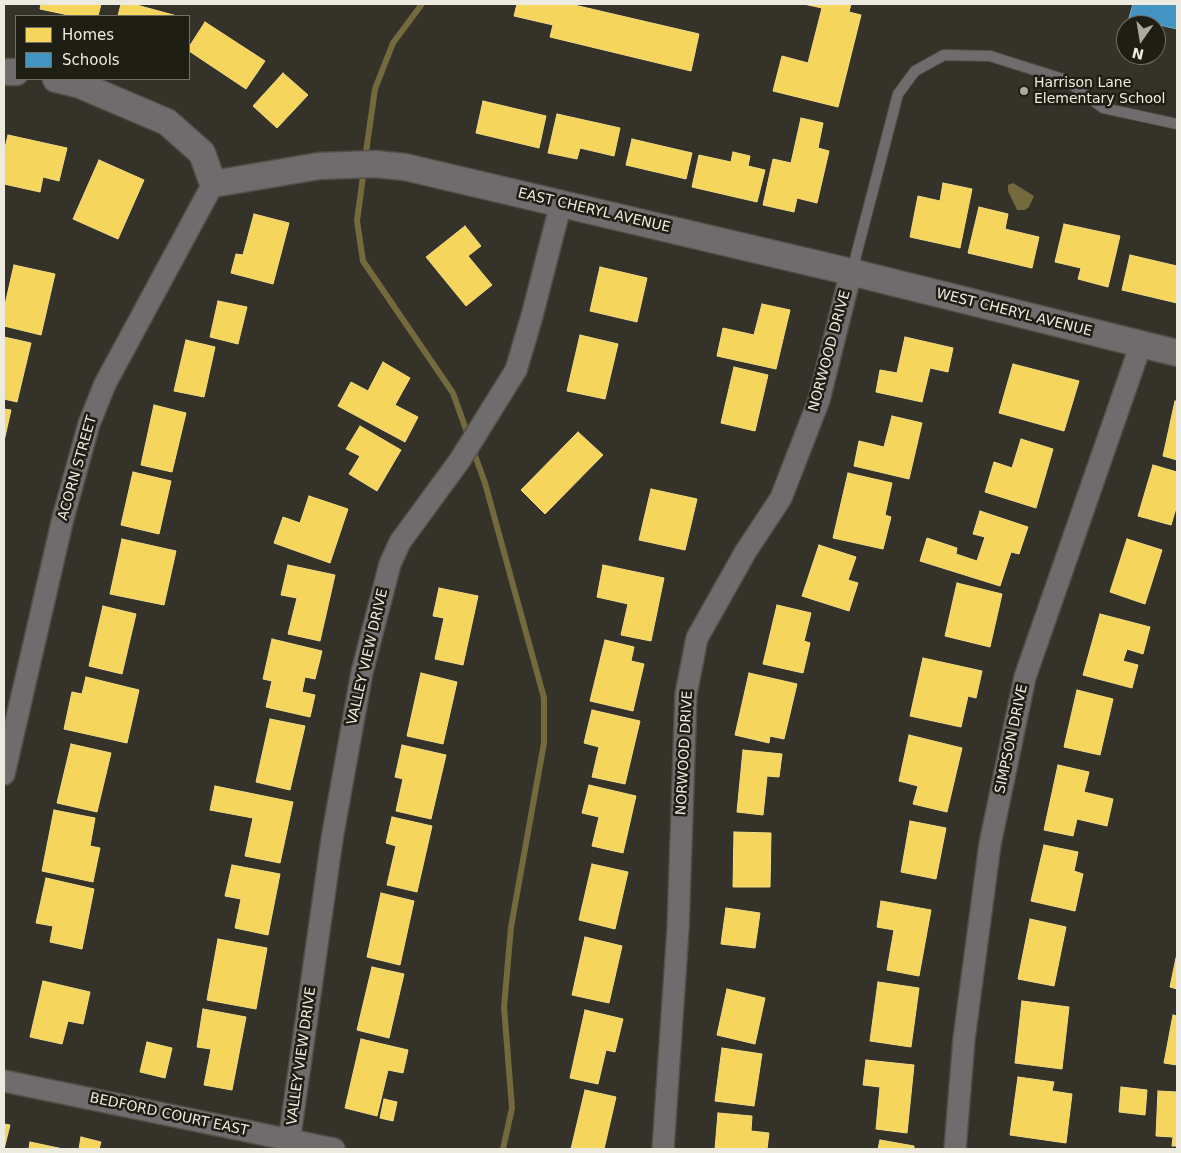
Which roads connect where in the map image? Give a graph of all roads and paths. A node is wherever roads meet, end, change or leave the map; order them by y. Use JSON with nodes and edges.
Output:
{"nodes":[{"id":1,"x":60,"y":80,"type":"edge"},
{"id":2,"x":1177,"y":124,"type":"edge"},
{"id":3,"x":213,"y":184,"type":"junction"},
{"id":4,"x":561,"y":204,"type":"junction"},
{"id":5,"x":851,"y":272,"type":"junction"},
{"id":6,"x":1141,"y":344,"type":"junction"},
{"id":7,"x":1177,"y":353,"type":"edge"},
{"id":8,"x":4,"y":774,"type":"edge"},
{"id":9,"x":4,"y":1081,"type":"edge"},
{"id":10,"x":289,"y":1145,"type":"edge"},
{"id":11,"x":334,"y":1149,"type":"edge"},
{"id":12,"x":663,"y":1149,"type":"edge"},
{"id":13,"x":955,"y":1149,"type":"edge"}],
"edges":[{"from":1,"to":3,"type":"street"},
{"from":2,"to":5,"type":"lane"},
{"from":3,"to":4,"type":"street","name":"EAST CHERYL AVENUE"},
{"from":3,"to":8,"type":"street","name":"ACORN STREET"},
{"from":4,"to":5,"type":"street","name":"EAST CHERYL AVENUE"},
{"from":4,"to":10,"type":"street","name":"VALLEY VIEW DRIVE"},
{"from":5,"to":6,"type":"street","name":"WEST CHERYL AVENUE"},
{"from":5,"to":12,"type":"street","name":"NORWOOD DRIVE"},
{"from":6,"to":7,"type":"street","name":"WEST CHERYL AVENUE"},
{"from":6,"to":13,"type":"street","name":"SIMPSON DRIVE"},
{"from":9,"to":10,"type":"street","name":"BEDFORD COURT EAST"},
{"from":10,"to":11,"type":"street","name":"BEDFORD COURT EAST"}]}
